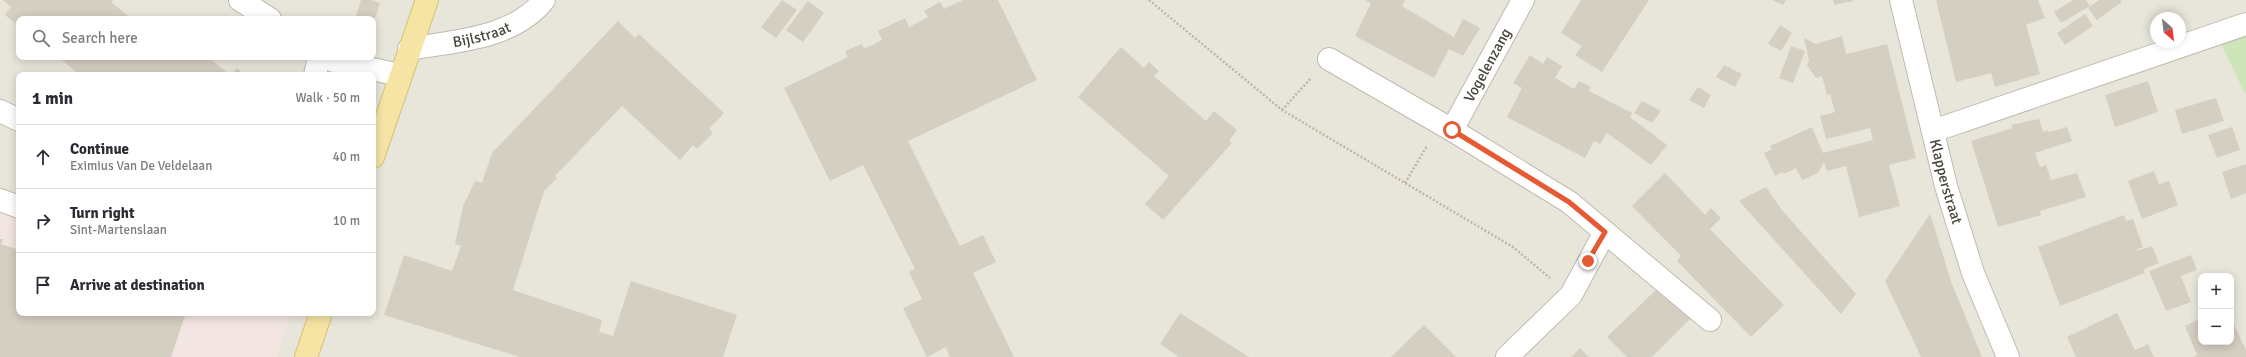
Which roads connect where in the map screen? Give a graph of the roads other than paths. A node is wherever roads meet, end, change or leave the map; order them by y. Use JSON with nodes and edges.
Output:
{"nodes":[{"id":1,"x":240,"y":0,"type":"edge"},
{"id":2,"x":427,"y":0,"type":"edge"},
{"id":3,"x":544,"y":0,"type":"edge"},
{"id":4,"x":1522,"y":0,"type":"edge"},
{"id":5,"x":1901,"y":0,"type":"edge"},
{"id":6,"x":265,"y":16,"type":"edge"},
{"id":7,"x":2246,"y":24,"type":"edge"},
{"id":8,"x":409,"y":49,"type":"junction"},
{"id":9,"x":1329,"y":59,"type":"road end"},
{"id":10,"x":318,"y":60,"type":"edge"},
{"id":11,"x":332,"y":60,"type":"edge"},
{"id":12,"x":315,"y":72,"type":"edge"},
{"id":13,"x":400,"y":75,"type":"junction"},
{"id":14,"x":0,"y":111,"type":"edge"},
{"id":15,"x":16,"y":119,"type":"edge"},
{"id":16,"x":1446,"y":127,"type":"junction"},
{"id":17,"x":1933,"y":131,"type":"junction"},
{"id":18,"x":376,"y":148,"type":"edge"},
{"id":19,"x":0,"y":200,"type":"edge"},
{"id":20,"x":16,"y":206,"type":"edge"},
{"id":21,"x":1605,"y":232,"type":"junction"},
{"id":22,"x":320,"y":316,"type":"edge"},
{"id":23,"x":1710,"y":320,"type":"dead end"},
{"id":24,"x":306,"y":357,"type":"edge"},
{"id":25,"x":1507,"y":357,"type":"edge"},
{"id":26,"x":2008,"y":357,"type":"edge"}],
"edges":[{"from":1,"to":6,"type":"street"},
{"from":2,"to":8,"type":"main road"},
{"from":3,"to":8,"type":"street","name":"Bijlstraat"},
{"from":4,"to":16,"type":"street","name":"Vogelenzang"},
{"from":5,"to":17,"type":"street","name":"Klapperstraat"},
{"from":7,"to":17,"type":"street"},
{"from":8,"to":13,"type":"main road"},
{"from":9,"to":16,"type":"street"},
{"from":10,"to":12,"type":"street"},
{"from":11,"to":13,"type":"street"},
{"from":13,"to":18,"type":"main road"},
{"from":14,"to":15,"type":"street"},
{"from":16,"to":21,"type":"street"},
{"from":17,"to":26,"type":"street","name":"Klapperstraat"},
{"from":19,"to":20,"type":"street"},
{"from":21,"to":23,"type":"street"},
{"from":21,"to":25,"type":"street"},
{"from":22,"to":24,"type":"main road"}]}
